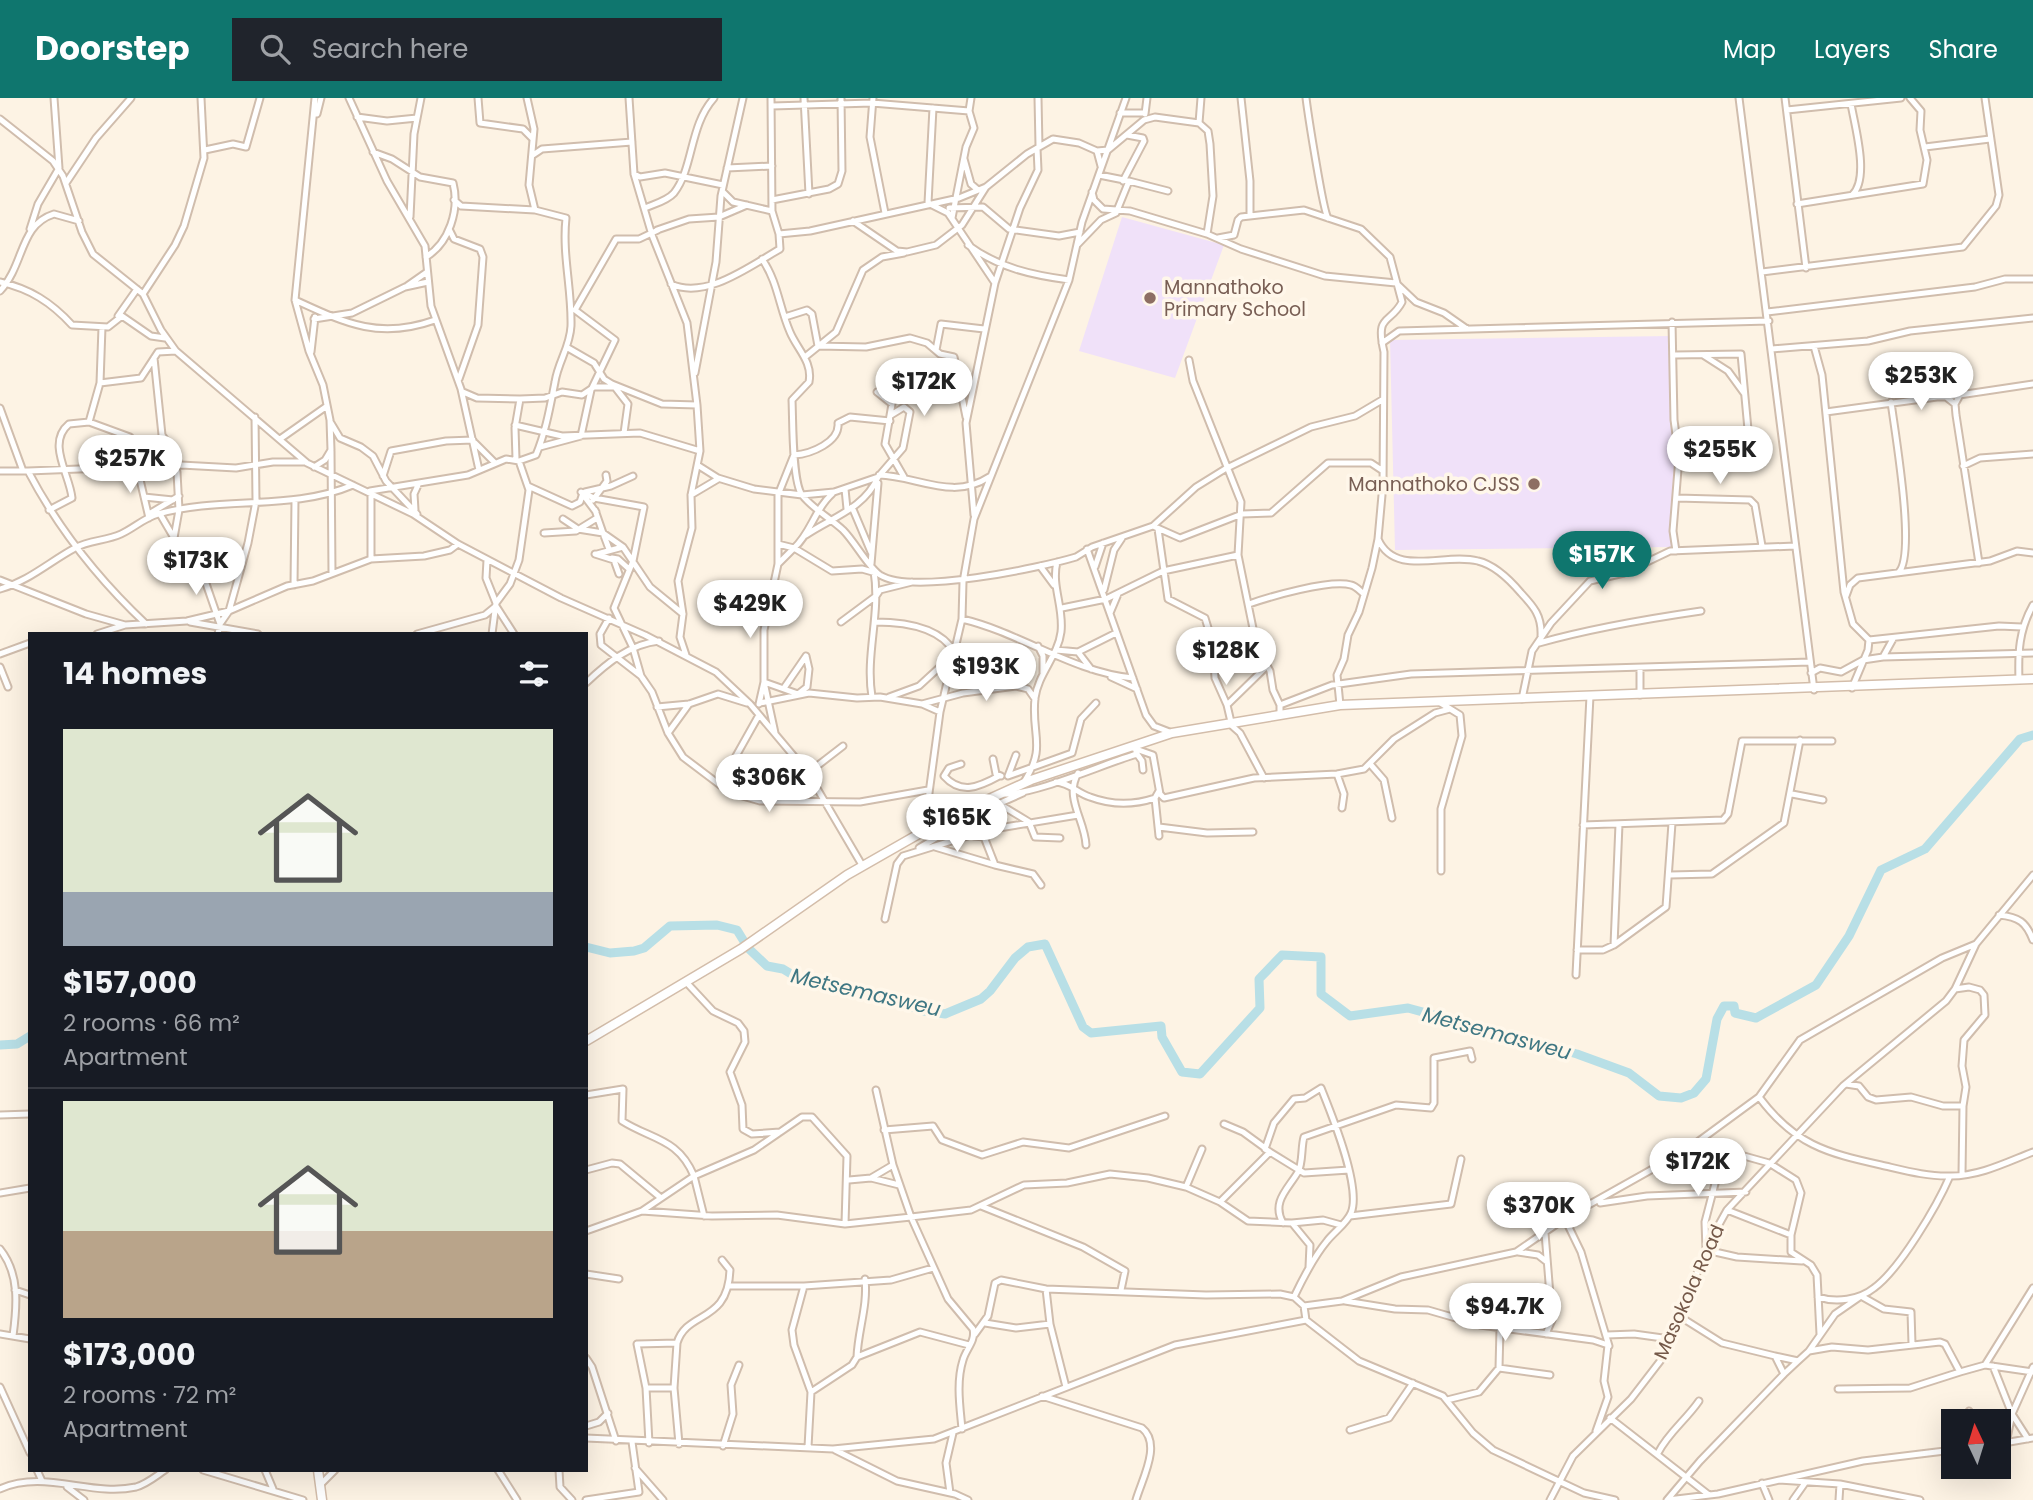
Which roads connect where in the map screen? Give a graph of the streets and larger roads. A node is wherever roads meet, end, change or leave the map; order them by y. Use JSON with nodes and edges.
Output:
{"nodes":[{"id":1,"x":54,"y":98,"type":"edge"},
{"id":2,"x":201,"y":98,"type":"edge"},
{"id":3,"x":260,"y":98,"type":"edge"},
{"id":4,"x":315,"y":98,"type":"edge"},
{"id":5,"x":321,"y":98,"type":"edge"},
{"id":6,"x":349,"y":98,"type":"edge"},
{"id":7,"x":415,"y":98,"type":"edge"},
{"id":8,"x":421,"y":98,"type":"edge"},
{"id":9,"x":478,"y":98,"type":"edge"},
{"id":10,"x":527,"y":98,"type":"edge"},
{"id":11,"x":629,"y":98,"type":"edge"},
{"id":12,"x":704,"y":98,"type":"edge"},
{"id":13,"x":714,"y":98,"type":"edge"},
{"id":14,"x":743,"y":98,"type":"edge"},
{"id":15,"x":771,"y":98,"type":"edge"},
{"id":16,"x":804,"y":98,"type":"edge"},
{"id":17,"x":971,"y":98,"type":"edge"},
{"id":18,"x":1038,"y":98,"type":"edge"},
{"id":19,"x":1126,"y":98,"type":"edge"},
{"id":20,"x":1147,"y":98,"type":"edge"},
{"id":21,"x":1201,"y":98,"type":"edge"},
{"id":22,"x":1241,"y":98,"type":"edge"},
{"id":23,"x":1306,"y":98,"type":"edge"},
{"id":24,"x":1739,"y":98,"type":"edge"},
{"id":25,"x":1785,"y":98,"type":"edge"},
{"id":26,"x":1901,"y":98,"type":"edge"},
{"id":27,"x":1910,"y":98,"type":"edge"},
{"id":28,"x":1985,"y":98,"type":"edge"},
{"id":29,"x":132,"y":99,"type":"edge"},
{"id":30,"x":841,"y":101,"type":"edge"},
{"id":31,"x":872,"y":101,"type":"edge"},
{"id":32,"x":708,"y":104,"type":"junction"},
{"id":33,"x":1851,"y":104,"type":"junction"},
{"id":34,"x":772,"y":106,"type":"junction"},
{"id":35,"x":804,"y":106,"type":"junction"},
{"id":36,"x":933,"y":108,"type":"junction"},
{"id":37,"x":1787,"y":110,"type":"junction"},
{"id":38,"x":969,"y":111,"type":"junction"},
{"id":39,"x":1120,"y":113,"type":"junction"},
{"id":40,"x":418,"y":114,"type":"junction"},
{"id":41,"x":357,"y":117,"type":"junction"},
{"id":42,"x":1144,"y":117,"type":"junction"},
{"id":43,"x":1,"y":121,"type":"edge"},
{"id":44,"x":1199,"y":123,"type":"junction"},
{"id":45,"x":312,"y":130,"type":"junction"},
{"id":46,"x":1127,"y":135,"type":"junction"},
{"id":47,"x":1990,"y":139,"type":"junction"},
{"id":48,"x":534,"y":140,"type":"junction"},
{"id":49,"x":632,"y":142,"type":"junction"},
{"id":50,"x":1038,"y":147,"type":"junction"},
{"id":51,"x":1925,"y":147,"type":"junction"},
{"id":52,"x":542,"y":149,"type":"junction"},
{"id":53,"x":205,"y":150,"type":"junction"},
{"id":54,"x":1108,"y":150,"type":"junction"},
{"id":55,"x":1097,"y":151,"type":"junction"},
{"id":56,"x":373,"y":152,"type":"junction"},
{"id":57,"x":533,"y":155,"type":"junction"},
{"id":58,"x":964,"y":156,"type":"junction"},
{"id":59,"x":772,"y":166,"type":"junction"},
{"id":60,"x":59,"y":168,"type":"junction"},
{"id":61,"x":727,"y":168,"type":"junction"},
{"id":62,"x":412,"y":172,"type":"junction"},
{"id":63,"x":1100,"y":172,"type":"junction"},
{"id":64,"x":634,"y":174,"type":"junction"},
{"id":65,"x":420,"y":177,"type":"junction"},
{"id":66,"x":682,"y":178,"type":"junction"},
{"id":67,"x":1126,"y":181,"type":"junction"},
{"id":68,"x":411,"y":182,"type":"junction"},
{"id":69,"x":66,"y":183,"type":"junction"},
{"id":70,"x":986,"y":187,"type":"junction"},
{"id":71,"x":723,"y":188,"type":"junction"},
{"id":72,"x":978,"y":190,"type":"junction"},
{"id":73,"x":1168,"y":191,"type":"dead end"},
{"id":74,"x":1092,"y":192,"type":"junction"},
{"id":75,"x":809,"y":194,"type":"junction"},
{"id":76,"x":1851,"y":196,"type":"junction"},
{"id":77,"x":954,"y":198,"type":"junction"},
{"id":78,"x":454,"y":200,"type":"junction"},
{"id":79,"x":772,"y":200,"type":"junction"},
{"id":80,"x":929,"y":203,"type":"junction"},
{"id":81,"x":1797,"y":204,"type":"junction"},
{"id":82,"x":747,"y":205,"type":"junction"},
{"id":83,"x":461,"y":206,"type":"junction"},
{"id":84,"x":937,"y":206,"type":"junction"},
{"id":85,"x":975,"y":206,"type":"junction"},
{"id":86,"x":645,"y":208,"type":"junction"},
{"id":87,"x":952,"y":208,"type":"junction"},
{"id":88,"x":535,"y":210,"type":"junction"},
{"id":89,"x":772,"y":211,"type":"junction"},
{"id":90,"x":453,"y":213,"type":"junction"},
{"id":91,"x":1116,"y":213,"type":"junction"},
{"id":92,"x":884,"y":214,"type":"junction"},
{"id":93,"x":1250,"y":215,"type":"junction"},
{"id":94,"x":719,"y":217,"type":"junction"},
{"id":95,"x":951,"y":218,"type":"junction"},
{"id":96,"x":410,"y":220,"type":"junction"},
{"id":97,"x":1330,"y":220,"type":"junction"},
{"id":98,"x":79,"y":221,"type":"junction"},
{"id":99,"x":853,"y":221,"type":"junction"},
{"id":100,"x":30,"y":229,"type":"junction"},
{"id":101,"x":449,"y":229,"type":"junction"},
{"id":102,"x":1013,"y":229,"type":"junction"},
{"id":103,"x":957,"y":231,"type":"junction"},
{"id":104,"x":651,"y":232,"type":"junction"},
{"id":105,"x":1080,"y":232,"type":"junction"},
{"id":106,"x":779,"y":234,"type":"junction"},
{"id":107,"x":1207,"y":234,"type":"junction"},
{"id":108,"x":1218,"y":238,"type":"junction"},
{"id":109,"x":454,"y":239,"type":"junction"},
{"id":110,"x":445,"y":241,"type":"junction"},
{"id":111,"x":967,"y":244,"type":"junction"},
{"id":112,"x":1078,"y":244,"type":"junction"},
{"id":113,"x":907,"y":252,"type":"junction"},
{"id":114,"x":426,"y":257,"type":"junction"},
{"id":115,"x":762,"y":259,"type":"junction"},
{"id":116,"x":1002,"y":265,"type":"junction"},
{"id":117,"x":1806,"y":268,"type":"junction"},
{"id":118,"x":427,"y":272,"type":"junction"},
{"id":119,"x":1762,"y":272,"type":"junction"},
{"id":120,"x":2033,"y":279,"type":"edge"},
{"id":121,"x":1069,"y":280,"type":"junction"},
{"id":122,"x":428,"y":282,"type":"junction"},
{"id":123,"x":3,"y":283,"type":"edge"},
{"id":124,"x":995,"y":283,"type":"junction"},
{"id":125,"x":1396,"y":283,"type":"junction"},
{"id":126,"x":671,"y":284,"type":"junction"},
{"id":127,"x":712,"y":284,"type":"junction"},
{"id":128,"x":405,"y":287,"type":"junction"},
{"id":129,"x":137,"y":289,"type":"junction"},
{"id":130,"x":0,"y":291,"type":"edge"},
{"id":131,"x":143,"y":294,"type":"junction"},
{"id":132,"x":295,"y":300,"type":"junction"},
{"id":133,"x":318,"y":311,"type":"junction"},
{"id":134,"x":573,"y":312,"type":"junction"},
{"id":135,"x":1768,"y":312,"type":"junction"},
{"id":136,"x":118,"y":316,"type":"junction"},
{"id":137,"x":329,"y":316,"type":"junction"},
{"id":138,"x":785,"y":317,"type":"junction"},
{"id":139,"x":2033,"y":318,"type":"edge"},
{"id":140,"x":314,"y":319,"type":"junction"},
{"id":141,"x":435,"y":320,"type":"junction"},
{"id":142,"x":1769,"y":321,"type":"junction"},
{"id":143,"x":1672,"y":322,"type":"junction"},
{"id":144,"x":102,"y":327,"type":"junction"},
{"id":145,"x":984,"y":329,"type":"junction"},
{"id":146,"x":1467,"y":329,"type":"junction"},
{"id":147,"x":165,"y":338,"type":"junction"},
{"id":148,"x":1382,"y":343,"type":"junction"},
{"id":149,"x":818,"y":346,"type":"junction"},
{"id":150,"x":1814,"y":346,"type":"junction"},
{"id":151,"x":568,"y":348,"type":"junction"},
{"id":152,"x":1772,"y":349,"type":"junction"},
{"id":153,"x":936,"y":350,"type":"junction"},
{"id":154,"x":176,"y":351,"type":"junction"},
{"id":155,"x":1675,"y":355,"type":"junction"},
{"id":156,"x":1701,"y":355,"type":"junction"},
{"id":157,"x":311,"y":356,"type":"junction"},
{"id":158,"x":449,"y":356,"type":"junction"},
{"id":159,"x":466,"y":356,"type":"junction"},
{"id":160,"x":805,"y":357,"type":"junction"},
{"id":161,"x":154,"y":358,"type":"junction"},
{"id":162,"x":1189,"y":360,"type":"dead end"},
{"id":163,"x":600,"y":370,"type":"junction"},
{"id":164,"x":694,"y":379,"type":"junction"},
{"id":165,"x":100,"y":383,"type":"junction"},
{"id":166,"x":2033,"y":384,"type":"edge"},
{"id":167,"x":459,"y":386,"type":"junction"},
{"id":168,"x":614,"y":386,"type":"junction"},
{"id":169,"x":591,"y":390,"type":"junction"},
{"id":170,"x":877,"y":392,"type":"dead end"},
{"id":171,"x":1960,"y":395,"type":"junction"},
{"id":172,"x":553,"y":396,"type":"junction"},
{"id":173,"x":640,"y":396,"type":"junction"},
{"id":174,"x":1745,"y":396,"type":"junction"},
{"id":175,"x":1946,"y":397,"type":"junction"},
{"id":176,"x":520,"y":399,"type":"junction"},
{"id":177,"x":1382,"y":400,"type":"junction"},
{"id":178,"x":1891,"y":402,"type":"junction"},
{"id":179,"x":628,"y":404,"type":"junction"},
{"id":180,"x":1955,"y":404,"type":"junction"},
{"id":181,"x":697,"y":405,"type":"junction"},
{"id":182,"x":327,"y":406,"type":"junction"},
{"id":183,"x":0,"y":408,"type":"edge"},
{"id":184,"x":1826,"y":412,"type":"junction"},
{"id":185,"x":550,"y":414,"type":"junction"},
{"id":186,"x":255,"y":417,"type":"junction"},
{"id":187,"x":891,"y":418,"type":"junction"},
{"id":188,"x":330,"y":420,"type":"junction"},
{"id":189,"x":967,"y":420,"type":"junction"},
{"id":190,"x":89,"y":422,"type":"junction"},
{"id":191,"x":515,"y":425,"type":"junction"},
{"id":192,"x":544,"y":432,"type":"junction"},
{"id":193,"x":624,"y":433,"type":"junction"},
{"id":194,"x":554,"y":435,"type":"junction"},
{"id":195,"x":581,"y":436,"type":"junction"},
{"id":196,"x":280,"y":439,"type":"junction"},
{"id":197,"x":474,"y":441,"type":"junction"},
{"id":198,"x":540,"y":447,"type":"junction"},
{"id":199,"x":331,"y":450,"type":"junction"},
{"id":200,"x":700,"y":451,"type":"junction"},
{"id":201,"x":2033,"y":454,"type":"edge"},
{"id":202,"x":794,"y":455,"type":"junction"},
{"id":203,"x":1962,"y":455,"type":"junction"},
{"id":204,"x":1679,"y":457,"type":"junction"},
{"id":205,"x":893,"y":459,"type":"junction"},
{"id":206,"x":1979,"y":459,"type":"junction"},
{"id":207,"x":517,"y":460,"type":"junction"},
{"id":208,"x":305,"y":462,"type":"junction"},
{"id":209,"x":495,"y":463,"type":"junction"},
{"id":210,"x":137,"y":466,"type":"junction"},
{"id":211,"x":256,"y":466,"type":"junction"},
{"id":212,"x":699,"y":466,"type":"junction"},
{"id":213,"x":1963,"y":466,"type":"junction"},
{"id":214,"x":314,"y":467,"type":"junction"},
{"id":215,"x":1225,"y":468,"type":"junction"},
{"id":216,"x":64,"y":469,"type":"junction"},
{"id":217,"x":176,"y":469,"type":"junction"},
{"id":218,"x":480,"y":470,"type":"junction"},
{"id":219,"x":0,"y":471,"type":"edge"},
{"id":220,"x":26,"y":471,"type":"junction"},
{"id":221,"x":1383,"y":471,"type":"junction"},
{"id":222,"x":606,"y":475,"type":"dead end"},
{"id":223,"x":383,"y":476,"type":"junction"},
{"id":224,"x":633,"y":476,"type":"dead end"},
{"id":225,"x":879,"y":476,"type":"junction"},
{"id":226,"x":331,"y":477,"type":"junction"},
{"id":227,"x":989,"y":477,"type":"junction"},
{"id":228,"x":718,"y":478,"type":"junction"},
{"id":229,"x":904,"y":478,"type":"junction"},
{"id":230,"x":419,"y":483,"type":"junction"},
{"id":231,"x":353,"y":485,"type":"junction"},
{"id":232,"x":410,"y":485,"type":"junction"},
{"id":233,"x":528,"y":486,"type":"junction"},
{"id":234,"x":973,"y":487,"type":"junction"},
{"id":235,"x":393,"y":488,"type":"junction"},
{"id":236,"x":601,"y":488,"type":"junction"},
{"id":237,"x":845,"y":489,"type":"junction"},
{"id":238,"x":369,"y":492,"type":"junction"},
{"id":239,"x":779,"y":492,"type":"junction"},
{"id":240,"x":834,"y":492,"type":"junction"},
{"id":241,"x":414,"y":494,"type":"junction"},
{"id":242,"x":583,"y":494,"type":"junction"},
{"id":243,"x":330,"y":495,"type":"junction"},
{"id":244,"x":691,"y":495,"type":"junction"},
{"id":245,"x":802,"y":495,"type":"junction"},
{"id":246,"x":179,"y":496,"type":"junction"},
{"id":247,"x":144,"y":498,"type":"junction"},
{"id":248,"x":594,"y":498,"type":"junction"},
{"id":249,"x":1677,"y":498,"type":"junction"},
{"id":250,"x":173,"y":500,"type":"junction"},
{"id":251,"x":295,"y":500,"type":"junction"},
{"id":252,"x":256,"y":501,"type":"junction"},
{"id":253,"x":852,"y":506,"type":"junction"},
{"id":254,"x":817,"y":509,"type":"junction"},
{"id":255,"x":49,"y":510,"type":"junction"},
{"id":256,"x":179,"y":510,"type":"junction"},
{"id":257,"x":415,"y":510,"type":"junction"},
{"id":258,"x":846,"y":511,"type":"junction"},
{"id":259,"x":160,"y":513,"type":"junction"},
{"id":260,"x":1242,"y":514,"type":"junction"},
{"id":261,"x":597,"y":515,"type":"junction"},
{"id":262,"x":148,"y":516,"type":"junction"},
{"id":263,"x":420,"y":517,"type":"junction"},
{"id":264,"x":563,"y":519,"type":"dead end"},
{"id":265,"x":974,"y":519,"type":"junction"},
{"id":266,"x":832,"y":522,"type":"junction"},
{"id":267,"x":1156,"y":527,"type":"junction"},
{"id":268,"x":578,"y":529,"type":"junction"},
{"id":269,"x":544,"y":533,"type":"dead end"},
{"id":270,"x":603,"y":533,"type":"junction"},
{"id":271,"x":806,"y":534,"type":"junction"},
{"id":272,"x":174,"y":538,"type":"junction"},
{"id":273,"x":1122,"y":538,"type":"junction"},
{"id":274,"x":1378,"y":539,"type":"junction"},
{"id":275,"x":1103,"y":543,"type":"junction"},
{"id":276,"x":458,"y":544,"type":"junction"},
{"id":277,"x":778,"y":544,"type":"junction"},
{"id":278,"x":1762,"y":546,"type":"junction"},
{"id":279,"x":1795,"y":546,"type":"junction"},
{"id":280,"x":624,"y":547,"type":"junction"},
{"id":281,"x":75,"y":548,"type":"junction"},
{"id":282,"x":794,"y":548,"type":"junction"},
{"id":283,"x":609,"y":549,"type":"junction"},
{"id":284,"x":1087,"y":549,"type":"junction"},
{"id":285,"x":1676,"y":551,"type":"junction"},
{"id":286,"x":2033,"y":553,"type":"edge"},
{"id":287,"x":1238,"y":555,"type":"junction"},
{"id":288,"x":872,"y":556,"type":"junction"},
{"id":289,"x":1907,"y":557,"type":"junction"},
{"id":290,"x":612,"y":558,"type":"junction"},
{"id":291,"x":371,"y":559,"type":"junction"},
{"id":292,"x":486,"y":560,"type":"junction"},
{"id":293,"x":633,"y":561,"type":"junction"},
{"id":294,"x":1056,"y":562,"type":"junction"},
{"id":295,"x":1979,"y":563,"type":"junction"},
{"id":296,"x":778,"y":564,"type":"junction"},
{"id":297,"x":871,"y":564,"type":"junction"},
{"id":298,"x":1040,"y":566,"type":"junction"},
{"id":299,"x":1095,"y":567,"type":"junction"},
{"id":300,"x":629,"y":569,"type":"junction"},
{"id":301,"x":1163,"y":571,"type":"junction"},
{"id":302,"x":1921,"y":571,"type":"junction"},
{"id":303,"x":875,"y":572,"type":"junction"},
{"id":304,"x":1899,"y":572,"type":"junction"},
{"id":305,"x":332,"y":573,"type":"junction"},
{"id":306,"x":515,"y":573,"type":"junction"},
{"id":307,"x":1841,"y":573,"type":"junction"},
{"id":308,"x":619,"y":574,"type":"dead end"},
{"id":309,"x":1858,"y":578,"type":"junction"},
{"id":310,"x":0,"y":580,"type":"edge"},
{"id":311,"x":916,"y":581,"type":"junction"},
{"id":312,"x":963,"y":582,"type":"junction"},
{"id":313,"x":1054,"y":584,"type":"junction"},
{"id":314,"x":295,"y":585,"type":"junction"},
{"id":315,"x":13,"y":586,"type":"junction"},
{"id":316,"x":0,"y":589,"type":"edge"},
{"id":317,"x":1104,"y":590,"type":"junction"},
{"id":318,"x":1118,"y":594,"type":"junction"},
{"id":319,"x":1364,"y":594,"type":"junction"},
{"id":320,"x":876,"y":596,"type":"junction"},
{"id":321,"x":1846,"y":596,"type":"junction"},
{"id":322,"x":1106,"y":599,"type":"junction"},
{"id":323,"x":496,"y":604,"type":"junction"},
{"id":324,"x":1249,"y":604,"type":"junction"},
{"id":325,"x":2033,"y":605,"type":"edge"},
{"id":326,"x":1062,"y":608,"type":"junction"},
{"id":327,"x":229,"y":611,"type":"junction"},
{"id":328,"x":1700,"y":611,"type":"dead end"},
{"id":329,"x":1110,"y":613,"type":"junction"},
{"id":330,"x":215,"y":614,"type":"junction"},
{"id":331,"x":683,"y":614,"type":"junction"},
{"id":332,"x":609,"y":618,"type":"junction"},
{"id":333,"x":962,"y":619,"type":"junction"},
{"id":334,"x":187,"y":621,"type":"junction"},
{"id":335,"x":841,"y":622,"type":"dead end"},
{"id":336,"x":875,"y":622,"type":"junction"},
{"id":337,"x":146,"y":624,"type":"junction"},
{"id":338,"x":622,"y":624,"type":"junction"},
{"id":339,"x":125,"y":625,"type":"junction"},
{"id":340,"x":2022,"y":627,"type":"junction"},
{"id":341,"x":219,"y":628,"type":"edge"},
{"id":342,"x":103,"y":632,"type":"edge"},
{"id":343,"x":245,"y":632,"type":"edge"},
{"id":344,"x":424,"y":632,"type":"edge"},
{"id":345,"x":492,"y":632,"type":"edge"},
{"id":346,"x":513,"y":632,"type":"edge"},
{"id":347,"x":1116,"y":634,"type":"junction"},
{"id":348,"x":941,"y":635,"type":"junction"},
{"id":349,"x":958,"y":637,"type":"junction"},
{"id":350,"x":1893,"y":639,"type":"junction"},
{"id":351,"x":1540,"y":640,"type":"junction"},
{"id":352,"x":1868,"y":640,"type":"junction"},
{"id":353,"x":659,"y":641,"type":"junction"},
{"id":354,"x":28,"y":644,"type":"edge"},
{"id":355,"x":1038,"y":646,"type":"junction"},
{"id":356,"x":633,"y":648,"type":"junction"},
{"id":357,"x":1055,"y":651,"type":"junction"},
{"id":358,"x":1078,"y":652,"type":"junction"},
{"id":359,"x":2018,"y":652,"type":"junction"},
{"id":360,"x":955,"y":653,"type":"junction"},
{"id":361,"x":2033,"y":653,"type":"edge"},
{"id":362,"x":0,"y":654,"type":"edge"},
{"id":363,"x":687,"y":655,"type":"junction"},
{"id":364,"x":619,"y":657,"type":"junction"},
{"id":365,"x":1884,"y":657,"type":"junction"},
{"id":366,"x":1863,"y":660,"type":"junction"},
{"id":367,"x":1810,"y":662,"type":"junction"},
{"id":368,"x":1268,"y":666,"type":"junction"},
{"id":369,"x":0,"y":667,"type":"edge"},
{"id":370,"x":1640,"y":668,"type":"junction"},
{"id":371,"x":1092,"y":670,"type":"junction"},
{"id":372,"x":1526,"y":670,"type":"junction"},
{"id":373,"x":1811,"y":673,"type":"junction"},
{"id":374,"x":641,"y":676,"type":"junction"},
{"id":375,"x":1043,"y":676,"type":"junction"},
{"id":376,"x":1110,"y":676,"type":"junction"},
{"id":377,"x":1133,"y":678,"type":"junction"},
{"id":378,"x":2019,"y":680,"type":"junction"},
{"id":379,"x":2033,"y":680,"type":"edge"},
{"id":380,"x":588,"y":681,"type":"edge"},
{"id":381,"x":764,"y":682,"type":"junction"},
{"id":382,"x":1338,"y":684,"type":"junction"},
{"id":383,"x":8,"y":687,"type":"dead end"},
{"id":384,"x":784,"y":688,"type":"junction"},
{"id":385,"x":1852,"y":688,"type":"junction"},
{"id":386,"x":1137,"y":689,"type":"junction"},
{"id":387,"x":1814,"y":690,"type":"junction"},
{"id":388,"x":798,"y":694,"type":"junction"},
{"id":389,"x":1640,"y":695,"type":"junction"},
{"id":390,"x":944,"y":696,"type":"junction"},
{"id":391,"x":1590,"y":696,"type":"junction"},
{"id":392,"x":872,"y":697,"type":"junction"},
{"id":393,"x":888,"y":698,"type":"junction"},
{"id":394,"x":1035,"y":699,"type":"junction"},
{"id":395,"x":1522,"y":699,"type":"junction"},
{"id":396,"x":769,"y":702,"type":"junction"},
{"id":397,"x":1439,"y":702,"type":"junction"},
{"id":398,"x":1096,"y":703,"type":"dead end"},
{"id":399,"x":688,"y":704,"type":"junction"},
{"id":400,"x":760,"y":704,"type":"junction"},
{"id":401,"x":922,"y":704,"type":"junction"},
{"id":402,"x":751,"y":705,"type":"junction"},
{"id":403,"x":1227,"y":705,"type":"junction"},
{"id":404,"x":1340,"y":705,"type":"junction"},
{"id":405,"x":657,"y":707,"type":"junction"},
{"id":406,"x":1280,"y":709,"type":"junction"},
{"id":407,"x":1450,"y":709,"type":"junction"},
{"id":408,"x":940,"y":712,"type":"junction"},
{"id":409,"x":760,"y":715,"type":"junction"},
{"id":410,"x":1229,"y":722,"type":"junction"},
{"id":411,"x":668,"y":733,"type":"junction"},
{"id":412,"x":1172,"y":733,"type":"junction"},
{"id":413,"x":776,"y":734,"type":"junction"},
{"id":414,"x":1800,"y":740,"type":"junction"},
{"id":415,"x":1832,"y":741,"type":"dead end"},
{"id":416,"x":843,"y":746,"type":"dead end"},
{"id":417,"x":1126,"y":746,"type":"junction"},
{"id":418,"x":1136,"y":751,"type":"junction"},
{"id":419,"x":1016,"y":755,"type":"dead end"},
{"id":420,"x":993,"y":759,"type":"dead end"},
{"id":421,"x":961,"y":764,"type":"dead end"},
{"id":422,"x":1035,"y":765,"type":"junction"},
{"id":423,"x":1371,"y":765,"type":"junction"},
{"id":424,"x":1143,"y":770,"type":"dead end"},
{"id":425,"x":808,"y":773,"type":"junction"},
{"id":426,"x":1078,"y":773,"type":"junction"},
{"id":427,"x":1337,"y":774,"type":"junction"},
{"id":428,"x":999,"y":776,"type":"junction"},
{"id":429,"x":1008,"y":776,"type":"junction"},
{"id":430,"x":1264,"y":778,"type":"junction"},
{"id":431,"x":1052,"y":781,"type":"junction"},
{"id":432,"x":1024,"y":782,"type":"junction"},
{"id":433,"x":724,"y":787,"type":"junction"},
{"id":434,"x":1073,"y":788,"type":"junction"},
{"id":435,"x":928,"y":790,"type":"junction"},
{"id":436,"x":1159,"y":791,"type":"junction"},
{"id":437,"x":1023,"y":793,"type":"junction"},
{"id":438,"x":996,"y":794,"type":"junction"},
{"id":439,"x":1792,"y":794,"type":"junction"},
{"id":440,"x":1156,"y":798,"type":"junction"},
{"id":441,"x":822,"y":799,"type":"junction"},
{"id":442,"x":1823,"y":800,"type":"dead end"},
{"id":443,"x":1001,"y":805,"type":"junction"},
{"id":444,"x":1342,"y":808,"type":"dead end"},
{"id":445,"x":980,"y":812,"type":"junction"},
{"id":446,"x":1078,"y":815,"type":"junction"},
{"id":447,"x":1392,"y":818,"type":"dead end"},
{"id":448,"x":1029,"y":822,"type":"junction"},
{"id":449,"x":1672,"y":823,"type":"junction"},
{"id":450,"x":1619,"y":824,"type":"junction"},
{"id":451,"x":1583,"y":825,"type":"junction"},
{"id":452,"x":1159,"y":827,"type":"junction"},
{"id":453,"x":924,"y":830,"type":"junction"},
{"id":454,"x":1253,"y":832,"type":"dead end"},
{"id":455,"x":971,"y":835,"type":"junction"},
{"id":456,"x":1159,"y":836,"type":"dead end"},
{"id":457,"x":1060,"y":838,"type":"dead end"},
{"id":458,"x":1086,"y":845,"type":"dead end"},
{"id":459,"x":935,"y":848,"type":"junction"},
{"id":460,"x":916,"y":849,"type":"junction"},
{"id":461,"x":862,"y":865,"type":"junction"},
{"id":462,"x":995,"y":865,"type":"junction"},
{"id":463,"x":1441,"y":871,"type":"dead end"},
{"id":464,"x":1670,"y":875,"type":"junction"},
{"id":465,"x":2033,"y":875,"type":"edge"},
{"id":466,"x":1041,"y":885,"type":"dead end"},
{"id":467,"x":1999,"y":915,"type":"junction"},
{"id":468,"x":885,"y":919,"type":"dead end"},
{"id":469,"x":2033,"y":940,"type":"edge"},
{"id":470,"x":1976,"y":944,"type":"junction"},
{"id":471,"x":1614,"y":945,"type":"junction"},
{"id":472,"x":1577,"y":950,"type":"junction"},
{"id":473,"x":1576,"y":975,"type":"dead end"},
{"id":474,"x":687,"y":983,"type":"junction"},
{"id":475,"x":1955,"y":989,"type":"junction"},
{"id":476,"x":588,"y":1040,"type":"edge"},
{"id":477,"x":1472,"y":1059,"type":"dead end"},
{"id":478,"x":1846,"y":1084,"type":"junction"},
{"id":479,"x":876,"y":1090,"type":"dead end"},
{"id":480,"x":588,"y":1095,"type":"edge"},
{"id":481,"x":1759,"y":1097,"type":"junction"},
{"id":482,"x":1963,"y":1106,"type":"junction"},
{"id":483,"x":28,"y":1114,"type":"edge"},
{"id":484,"x":0,"y":1115,"type":"edge"},
{"id":485,"x":1165,"y":1116,"type":"dead end"},
{"id":486,"x":1224,"y":1124,"type":"dead end"},
{"id":487,"x":1336,"y":1127,"type":"junction"},
{"id":488,"x":884,"y":1130,"type":"junction"},
{"id":489,"x":779,"y":1132,"type":"junction"},
{"id":490,"x":1794,"y":1136,"type":"junction"},
{"id":491,"x":1202,"y":1149,"type":"dead end"},
{"id":492,"x":1724,"y":1149,"type":"junction"},
{"id":493,"x":1268,"y":1150,"type":"junction"},
{"id":494,"x":1685,"y":1151,"type":"junction"},
{"id":495,"x":2033,"y":1152,"type":"edge"},
{"id":496,"x":1461,"y":1158,"type":"dead end"},
{"id":497,"x":1769,"y":1163,"type":"junction"},
{"id":498,"x":893,"y":1165,"type":"junction"},
{"id":499,"x":588,"y":1169,"type":"edge"},
{"id":500,"x":1349,"y":1170,"type":"junction"},
{"id":501,"x":1298,"y":1171,"type":"junction"},
{"id":502,"x":1962,"y":1174,"type":"junction"},
{"id":503,"x":694,"y":1176,"type":"junction"},
{"id":504,"x":1950,"y":1176,"type":"junction"},
{"id":505,"x":871,"y":1178,"type":"junction"},
{"id":506,"x":849,"y":1180,"type":"junction"},
{"id":507,"x":898,"y":1185,"type":"junction"},
{"id":508,"x":1186,"y":1187,"type":"junction"},
{"id":509,"x":28,"y":1188,"type":"edge"},
{"id":510,"x":1714,"y":1192,"type":"junction"},
{"id":511,"x":1746,"y":1192,"type":"junction"},
{"id":512,"x":0,"y":1193,"type":"edge"},
{"id":513,"x":661,"y":1198,"type":"junction"},
{"id":514,"x":1220,"y":1202,"type":"junction"},
{"id":515,"x":1593,"y":1204,"type":"junction"},
{"id":516,"x":981,"y":1206,"type":"junction"},
{"id":517,"x":1727,"y":1210,"type":"junction"},
{"id":518,"x":642,"y":1211,"type":"junction"},
{"id":519,"x":704,"y":1216,"type":"junction"},
{"id":520,"x":1350,"y":1216,"type":"junction"},
{"id":521,"x":911,"y":1217,"type":"junction"},
{"id":522,"x":1565,"y":1219,"type":"junction"},
{"id":523,"x":1283,"y":1223,"type":"junction"},
{"id":524,"x":1292,"y":1223,"type":"junction"},
{"id":525,"x":845,"y":1224,"type":"junction"},
{"id":526,"x":1341,"y":1225,"type":"junction"},
{"id":527,"x":588,"y":1230,"type":"edge"},
{"id":528,"x":1545,"y":1233,"type":"junction"},
{"id":529,"x":1791,"y":1235,"type":"junction"},
{"id":530,"x":0,"y":1249,"type":"edge"},
{"id":531,"x":1706,"y":1250,"type":"junction"},
{"id":532,"x":1516,"y":1252,"type":"junction"},
{"id":533,"x":722,"y":1260,"type":"dead end"},
{"id":534,"x":1802,"y":1261,"type":"junction"},
{"id":535,"x":1547,"y":1262,"type":"junction"},
{"id":536,"x":1309,"y":1267,"type":"junction"},
{"id":537,"x":933,"y":1268,"type":"junction"},
{"id":538,"x":588,"y":1273,"type":"edge"},
{"id":539,"x":619,"y":1279,"type":"dead end"},
{"id":540,"x":866,"y":1279,"type":"junction"},
{"id":541,"x":728,"y":1286,"type":"junction"},
{"id":542,"x":804,"y":1286,"type":"junction"},
{"id":543,"x":2033,"y":1288,"type":"edge"},
{"id":544,"x":1046,"y":1289,"type":"junction"},
{"id":545,"x":15,"y":1290,"type":"junction"},
{"id":546,"x":1121,"y":1290,"type":"junction"},
{"id":547,"x":28,"y":1294,"type":"edge"},
{"id":548,"x":1861,"y":1296,"type":"junction"},
{"id":549,"x":1294,"y":1297,"type":"junction"},
{"id":550,"x":1818,"y":1297,"type":"junction"},
{"id":551,"x":1342,"y":1301,"type":"junction"},
{"id":552,"x":1304,"y":1306,"type":"junction"},
{"id":553,"x":1679,"y":1316,"type":"junction"},
{"id":554,"x":1306,"y":1320,"type":"junction"},
{"id":555,"x":985,"y":1323,"type":"junction"},
{"id":556,"x":1050,"y":1324,"type":"junction"},
{"id":557,"x":1500,"y":1328,"type":"junction"},
{"id":558,"x":0,"y":1334,"type":"edge"},
{"id":559,"x":1546,"y":1334,"type":"junction"},
{"id":560,"x":1820,"y":1334,"type":"junction"},
{"id":561,"x":13,"y":1335,"type":"junction"},
{"id":562,"x":975,"y":1335,"type":"junction"},
{"id":563,"x":1607,"y":1335,"type":"junction"},
{"id":564,"x":28,"y":1339,"type":"edge"},
{"id":565,"x":1670,"y":1339,"type":"junction"},
{"id":566,"x":677,"y":1343,"type":"junction"},
{"id":567,"x":1912,"y":1344,"type":"junction"},
{"id":568,"x":969,"y":1345,"type":"junction"},
{"id":569,"x":1609,"y":1346,"type":"junction"},
{"id":570,"x":1809,"y":1351,"type":"junction"},
{"id":571,"x":1775,"y":1356,"type":"junction"},
{"id":572,"x":857,"y":1357,"type":"junction"},
{"id":573,"x":588,"y":1361,"type":"edge"},
{"id":574,"x":1798,"y":1361,"type":"junction"},
{"id":575,"x":738,"y":1365,"type":"dead end"},
{"id":576,"x":1985,"y":1365,"type":"junction"},
{"id":577,"x":1993,"y":1366,"type":"junction"},
{"id":578,"x":1499,"y":1368,"type":"junction"},
{"id":579,"x":2032,"y":1370,"type":"edge"},
{"id":580,"x":1959,"y":1372,"type":"junction"},
{"id":581,"x":1784,"y":1374,"type":"junction"},
{"id":582,"x":1549,"y":1375,"type":"dead end"},
{"id":583,"x":1413,"y":1383,"type":"junction"},
{"id":584,"x":0,"y":1387,"type":"edge"},
{"id":585,"x":1066,"y":1387,"type":"junction"},
{"id":586,"x":646,"y":1388,"type":"junction"},
{"id":587,"x":674,"y":1388,"type":"junction"},
{"id":588,"x":1838,"y":1389,"type":"dead end"},
{"id":589,"x":811,"y":1392,"type":"junction"},
{"id":590,"x":1042,"y":1396,"type":"junction"},
{"id":591,"x":1447,"y":1400,"type":"junction"},
{"id":592,"x":1699,"y":1401,"type":"dead end"},
{"id":593,"x":608,"y":1413,"type":"junction"},
{"id":594,"x":2012,"y":1414,"type":"junction"},
{"id":595,"x":1610,"y":1418,"type":"junction"},
{"id":596,"x":2011,"y":1419,"type":"edge"},
{"id":597,"x":588,"y":1425,"type":"edge"},
{"id":598,"x":962,"y":1429,"type":"junction"},
{"id":599,"x":1350,"y":1430,"type":"dead end"},
{"id":600,"x":1596,"y":1432,"type":"junction"},
{"id":601,"x":953,"y":1433,"type":"junction"},
{"id":602,"x":588,"y":1438,"type":"edge"},
{"id":603,"x":2031,"y":1438,"type":"edge"},
{"id":604,"x":616,"y":1441,"type":"junction"},
{"id":605,"x":632,"y":1441,"type":"junction"},
{"id":606,"x":2011,"y":1442,"type":"edge"},
{"id":607,"x":649,"y":1443,"type":"junction"},
{"id":608,"x":679,"y":1444,"type":"junction"},
{"id":609,"x":723,"y":1446,"type":"junction"},
{"id":610,"x":808,"y":1447,"type":"junction"},
{"id":611,"x":28,"y":1448,"type":"edge"},
{"id":612,"x":833,"y":1450,"type":"junction"},
{"id":613,"x":1941,"y":1451,"type":"edge"},
{"id":614,"x":1658,"y":1453,"type":"junction"},
{"id":615,"x":635,"y":1468,"type":"junction"},
{"id":616,"x":38,"y":1472,"type":"edge"},
{"id":617,"x":162,"y":1472,"type":"edge"},
{"id":618,"x":210,"y":1472,"type":"edge"},
{"id":619,"x":266,"y":1472,"type":"edge"},
{"id":620,"x":318,"y":1472,"type":"edge"},
{"id":621,"x":333,"y":1472,"type":"edge"},
{"id":622,"x":499,"y":1472,"type":"edge"},
{"id":623,"x":559,"y":1472,"type":"edge"},
{"id":624,"x":1687,"y":1476,"type":"junction"},
{"id":625,"x":1776,"y":1479,"type":"junction"},
{"id":626,"x":1558,"y":1480,"type":"junction"},
{"id":627,"x":42,"y":1482,"type":"junction"},
{"id":628,"x":1762,"y":1483,"type":"junction"},
{"id":629,"x":1805,"y":1483,"type":"junction"},
{"id":630,"x":1840,"y":1484,"type":"junction"},
{"id":631,"x":65,"y":1485,"type":"junction"},
{"id":632,"x":320,"y":1486,"type":"junction"},
{"id":633,"x":0,"y":1489,"type":"edge"},
{"id":634,"x":273,"y":1489,"type":"junction"},
{"id":635,"x":950,"y":1493,"type":"junction"},
{"id":636,"x":1709,"y":1495,"type":"junction"},
{"id":637,"x":1904,"y":1498,"type":"edge"},
{"id":638,"x":84,"y":1500,"type":"edge"},
{"id":639,"x":303,"y":1500,"type":"edge"},
{"id":640,"x":322,"y":1500,"type":"edge"},
{"id":641,"x":517,"y":1500,"type":"edge"},
{"id":642,"x":572,"y":1500,"type":"edge"},
{"id":643,"x":586,"y":1500,"type":"edge"},
{"id":644,"x":663,"y":1500,"type":"edge"},
{"id":645,"x":968,"y":1500,"type":"edge"},
{"id":646,"x":1136,"y":1500,"type":"edge"},
{"id":647,"x":1550,"y":1500,"type":"edge"},
{"id":648,"x":1615,"y":1500,"type":"edge"},
{"id":649,"x":1667,"y":1500,"type":"edge"},
{"id":650,"x":1769,"y":1500,"type":"edge"},
{"id":651,"x":1793,"y":1500,"type":"edge"},
{"id":652,"x":1839,"y":1500,"type":"edge"},
{"id":653,"x":1920,"y":1500,"type":"edge"}],
"edges":[{"from":1,"to":60,"type":"street"},
{"from":2,"to":53,"type":"street"},
{"from":3,"to":53,"type":"street"},
{"from":4,"to":45,"type":"street"},
{"from":5,"to":45,"type":"street"},
{"from":6,"to":41,"type":"street"},
{"from":7,"to":40,"type":"street"},
{"from":8,"to":40,"type":"street"},
{"from":9,"to":48,"type":"street"},
{"from":10,"to":48,"type":"street"},
{"from":11,"to":49,"type":"street"},
{"from":12,"to":32,"type":"street"},
{"from":13,"to":32,"type":"street"},
{"from":14,"to":61,"type":"street"},
{"from":15,"to":34,"type":"street"},
{"from":16,"to":35,"type":"street"},
{"from":17,"to":38,"type":"street"},
{"from":18,"to":50,"type":"street"},
{"from":19,"to":39,"type":"street"},
{"from":20,"to":42,"type":"street"},
{"from":21,"to":44,"type":"street"},
{"from":22,"to":93,"type":"street"},
{"from":23,"to":97,"type":"street"},
{"from":24,"to":119,"type":"street"},
{"from":25,"to":37,"type":"street"},
{"from":26,"to":33,"type":"street"},
{"from":27,"to":51,"type":"street"},
{"from":28,"to":47,"type":"street"},
{"from":29,"to":69,"type":"street"},
{"from":30,"to":31,"type":"street"},
{"from":30,"to":35,"type":"street"},
{"from":30,"to":75,"type":"street"},
{"from":31,"to":36,"type":"street"},
{"from":31,"to":92,"type":"street"},
{"from":32,"to":66,"type":"street"},
{"from":33,"to":37,"type":"street"},
{"from":33,"to":76,"type":"street"},
{"from":34,"to":35,"type":"street"},
{"from":34,"to":59,"type":"street"},
{"from":35,"to":75,"type":"street"},
{"from":36,"to":38,"type":"street"},
{"from":36,"to":80,"type":"street"},
{"from":37,"to":81,"type":"street"},
{"from":38,"to":58,"type":"street"},
{"from":39,"to":42,"type":"street"},
{"from":39,"to":54,"type":"street"},
{"from":40,"to":41,"type":"street"},
{"from":40,"to":62,"type":"street"},
{"from":41,"to":56,"type":"street"},
{"from":42,"to":44,"type":"street"},
{"from":42,"to":46,"type":"street"},
{"from":43,"to":60,"type":"street"},
{"from":44,"to":107,"type":"street"},
{"from":45,"to":132,"type":"street"},
{"from":46,"to":54,"type":"street"},
{"from":46,"to":67,"type":"street"},
{"from":47,"to":51,"type":"street"},
{"from":47,"to":117,"type":"street"},
{"from":48,"to":52,"type":"street"},
{"from":48,"to":57,"type":"street"},
{"from":49,"to":52,"type":"street"},
{"from":49,"to":64,"type":"street"},
{"from":50,"to":55,"type":"street"},
{"from":50,"to":70,"type":"street"},
{"from":50,"to":102,"type":"street"},
{"from":51,"to":76,"type":"street"},
{"from":52,"to":57,"type":"street"},
{"from":53,"to":131,"type":"street"},
{"from":54,"to":55,"type":"street"},
{"from":54,"to":63,"type":"street"},
{"from":55,"to":63,"type":"street"},
{"from":56,"to":62,"type":"street"},
{"from":56,"to":96,"type":"street"},
{"from":57,"to":88,"type":"street"},
{"from":58,"to":72,"type":"street"},
{"from":58,"to":77,"type":"street"},
{"from":59,"to":61,"type":"street"},
{"from":59,"to":79,"type":"street"},
{"from":60,"to":69,"type":"street"},
{"from":60,"to":100,"type":"street"},
{"from":61,"to":71,"type":"street"},
{"from":62,"to":65,"type":"street"},
{"from":62,"to":68,"type":"street"},
{"from":63,"to":67,"type":"street"},
{"from":63,"to":74,"type":"street"},
{"from":64,"to":66,"type":"street"},
{"from":64,"to":86,"type":"street"},
{"from":65,"to":68,"type":"street"},
{"from":65,"to":78,"type":"street"},
{"from":66,"to":71,"type":"street"},
{"from":66,"to":86,"type":"street"},
{"from":67,"to":73,"type":"street"},
{"from":67,"to":91,"type":"street"},
{"from":68,"to":96,"type":"street"},
{"from":69,"to":98,"type":"street"},
{"from":70,"to":72,"type":"street"},
{"from":70,"to":85,"type":"street"},
{"from":71,"to":82,"type":"street"},
{"from":71,"to":94,"type":"street"},
{"from":72,"to":77,"type":"street"},
{"from":74,"to":91,"type":"street"},
{"from":74,"to":105,"type":"street"},
{"from":75,"to":79,"type":"street"},
{"from":76,"to":81,"type":"street"},
{"from":77,"to":80,"type":"street"},
{"from":77,"to":87,"type":"street"},
{"from":78,"to":83,"type":"street"},
{"from":78,"to":90,"type":"street"},
{"from":79,"to":89,"type":"street"},
{"from":80,"to":84,"type":"street"},
{"from":80,"to":92,"type":"street"},
{"from":81,"to":117,"type":"street"},
{"from":82,"to":89,"type":"street"},
{"from":82,"to":94,"type":"street"},
{"from":83,"to":88,"type":"street"},
{"from":83,"to":90,"type":"street"},
{"from":84,"to":87,"type":"street"},
{"from":84,"to":95,"type":"street"},
{"from":85,"to":87,"type":"street"},
{"from":85,"to":102,"type":"street"},
{"from":85,"to":103,"type":"street"},
{"from":86,"to":104,"type":"street"},
{"from":87,"to":95,"type":"street"},
{"from":88,"to":134,"type":"street"},
{"from":89,"to":106,"type":"street"},
{"from":90,"to":101,"type":"street"},
{"from":91,"to":107,"type":"street"},
{"from":91,"to":112,"type":"street"},
{"from":92,"to":99,"type":"street"},
{"from":93,"to":97,"type":"street"},
{"from":93,"to":108,"type":"street"},
{"from":94,"to":104,"type":"street"},
{"from":94,"to":127,"type":"street"},
{"from":95,"to":103,"type":"street"},
{"from":96,"to":114,"type":"street"},
{"from":97,"to":125,"type":"street"},
{"from":98,"to":100,"type":"street"},
{"from":98,"to":129,"type":"street"},
{"from":99,"to":106,"type":"street"},
{"from":99,"to":113,"type":"street"},
{"from":100,"to":123,"type":"street"},
{"from":101,"to":109,"type":"street"},
{"from":101,"to":110,"type":"street"},
{"from":102,"to":105,"type":"street"},
{"from":102,"to":116,"type":"street"},
{"from":103,"to":111,"type":"street"},
{"from":103,"to":113,"type":"street"},
{"from":104,"to":126,"type":"street"},
{"from":104,"to":134,"type":"street"},
{"from":105,"to":112,"type":"street"},
{"from":106,"to":115,"type":"street"},
{"from":107,"to":108,"type":"street"},
{"from":108,"to":125,"type":"street"},
{"from":109,"to":110,"type":"street"},
{"from":109,"to":159,"type":"street"},
{"from":110,"to":114,"type":"street"},
{"from":111,"to":116,"type":"street"},
{"from":111,"to":124,"type":"street"},
{"from":112,"to":121,"type":"street"},
{"from":113,"to":149,"type":"street"},
{"from":114,"to":118,"type":"street"},
{"from":115,"to":127,"type":"street"},
{"from":115,"to":138,"type":"street"},
{"from":116,"to":121,"type":"street"},
{"from":116,"to":124,"type":"street"},
{"from":117,"to":119,"type":"street"},
{"from":118,"to":122,"type":"street"},
{"from":118,"to":128,"type":"street"},
{"from":119,"to":135,"type":"street"},
{"from":120,"to":135,"type":"street"},
{"from":121,"to":227,"type":"street"},
{"from":122,"to":128,"type":"street"},
{"from":122,"to":141,"type":"street"},
{"from":123,"to":130,"type":"street"},
{"from":123,"to":144,"type":"street"},
{"from":124,"to":145,"type":"street"},
{"from":125,"to":146,"type":"street"},
{"from":125,"to":148,"type":"street"},
{"from":126,"to":127,"type":"street"},
{"from":126,"to":164,"type":"street"},
{"from":127,"to":164,"type":"street"},
{"from":128,"to":137,"type":"street"},
{"from":129,"to":131,"type":"street"},
{"from":129,"to":136,"type":"street"},
{"from":131,"to":147,"type":"street"},
{"from":132,"to":133,"type":"street"},
{"from":132,"to":157,"type":"street"},
{"from":133,"to":137,"type":"street"},
{"from":133,"to":140,"type":"street"},
{"from":134,"to":151,"type":"street"},
{"from":134,"to":163,"type":"street"},
{"from":135,"to":142,"type":"street"},
{"from":136,"to":144,"type":"street"},
{"from":136,"to":147,"type":"street"},
{"from":137,"to":140,"type":"street"},
{"from":137,"to":141,"type":"street"},
{"from":138,"to":149,"type":"street"},
{"from":138,"to":160,"type":"street"},
{"from":139,"to":150,"type":"street"},
{"from":140,"to":157,"type":"street"},
{"from":141,"to":158,"type":"street"},
{"from":142,"to":143,"type":"street"},
{"from":142,"to":152,"type":"street"},
{"from":143,"to":146,"type":"street"},
{"from":143,"to":155,"type":"street"},
{"from":144,"to":165,"type":"street"},
{"from":145,"to":153,"type":"street"},
{"from":145,"to":189,"type":"street"},
{"from":146,"to":148,"type":"street"},
{"from":147,"to":154,"type":"street"},
{"from":148,"to":177,"type":"street"},
{"from":149,"to":153,"type":"street"},
{"from":149,"to":160,"type":"street"},
{"from":150,"to":152,"type":"street"},
{"from":150,"to":184,"type":"street"},
{"from":151,"to":163,"type":"street"},
{"from":151,"to":172,"type":"street"},
{"from":152,"to":279,"type":"street"},
{"from":153,"to":189,"type":"street"},
{"from":154,"to":161,"type":"street"},
{"from":154,"to":186,"type":"street"},
{"from":155,"to":156,"type":"street"},
{"from":155,"to":204,"type":"street"},
{"from":156,"to":174,"type":"street"},
{"from":156,"to":174,"type":"street"},
{"from":157,"to":182,"type":"street"},
{"from":158,"to":159,"type":"street"},
{"from":158,"to":167,"type":"street"},
{"from":159,"to":167,"type":"street"},
{"from":160,"to":202,"type":"street"},
{"from":161,"to":165,"type":"street"},
{"from":161,"to":217,"type":"street"},
{"from":162,"to":215,"type":"street"},
{"from":163,"to":168,"type":"street"},
{"from":163,"to":169,"type":"street"},
{"from":164,"to":181,"type":"street"},
{"from":165,"to":190,"type":"street"},
{"from":166,"to":171,"type":"street"},
{"from":167,"to":176,"type":"street"},
{"from":167,"to":197,"type":"street"},
{"from":168,"to":169,"type":"street"},
{"from":168,"to":173,"type":"street"},
{"from":168,"to":179,"type":"street"},
{"from":169,"to":172,"type":"street"},
{"from":169,"to":195,"type":"street"},
{"from":170,"to":187,"type":"street"},
{"from":171,"to":175,"type":"street"},
{"from":171,"to":180,"type":"street"},
{"from":172,"to":176,"type":"street"},
{"from":172,"to":185,"type":"street"},
{"from":173,"to":179,"type":"street"},
{"from":173,"to":181,"type":"street"},
{"from":174,"to":204,"type":"street"},
{"from":175,"to":178,"type":"street"},
{"from":175,"to":180,"type":"street"},
{"from":176,"to":191,"type":"street"},
{"from":177,"to":215,"type":"street"},
{"from":177,"to":221,"type":"street"},
{"from":178,"to":184,"type":"street"},
{"from":178,"to":289,"type":"street"},
{"from":179,"to":193,"type":"street"},
{"from":180,"to":203,"type":"street"},
{"from":181,"to":200,"type":"street"},
{"from":182,"to":188,"type":"street"},
{"from":182,"to":196,"type":"street"},
{"from":183,"to":220,"type":"street"},
{"from":184,"to":307,"type":"street"},
{"from":185,"to":192,"type":"street"},
{"from":185,"to":194,"type":"street"},
{"from":186,"to":196,"type":"street"},
{"from":186,"to":211,"type":"street"},
{"from":187,"to":202,"type":"street"},
{"from":187,"to":205,"type":"street"},
{"from":187,"to":205,"type":"street"},
{"from":188,"to":199,"type":"street"},
{"from":188,"to":223,"type":"street"},
{"from":189,"to":234,"type":"street"},
{"from":190,"to":210,"type":"street"},
{"from":190,"to":216,"type":"street"},
{"from":191,"to":192,"type":"street"},
{"from":191,"to":207,"type":"street"},
{"from":192,"to":194,"type":"street"},
{"from":192,"to":198,"type":"street"},
{"from":193,"to":195,"type":"street"},
{"from":193,"to":200,"type":"street"},
{"from":194,"to":195,"type":"street"},
{"from":195,"to":198,"type":"street"},
{"from":196,"to":208,"type":"street"},
{"from":197,"to":209,"type":"street"},
{"from":197,"to":218,"type":"street"},
{"from":197,"to":223,"type":"street"},
{"from":198,"to":207,"type":"street"},
{"from":199,"to":214,"type":"street"},
{"from":199,"to":226,"type":"street"},
{"from":200,"to":212,"type":"street"},
{"from":201,"to":206,"type":"street"},
{"from":202,"to":239,"type":"street"},
{"from":202,"to":245,"type":"street"},
{"from":203,"to":206,"type":"street"},
{"from":203,"to":213,"type":"street"},
{"from":204,"to":249,"type":"street"},
{"from":205,"to":225,"type":"street"},
{"from":205,"to":229,"type":"street"},
{"from":206,"to":213,"type":"street"},
{"from":207,"to":209,"type":"street"},
{"from":207,"to":233,"type":"street"},
{"from":208,"to":211,"type":"street"},
{"from":208,"to":214,"type":"street"},
{"from":209,"to":218,"type":"street"},
{"from":210,"to":216,"type":"street"},
{"from":210,"to":217,"type":"street"},
{"from":210,"to":247,"type":"street"},
{"from":211,"to":217,"type":"street"},
{"from":211,"to":252,"type":"street"},
{"from":212,"to":228,"type":"street"},
{"from":212,"to":244,"type":"street"},
{"from":213,"to":295,"type":"street"},
{"from":214,"to":226,"type":"street"},
{"from":215,"to":260,"type":"street"},
{"from":215,"to":267,"type":"street"},
{"from":216,"to":220,"type":"street"},
{"from":216,"to":255,"type":"street"},
{"from":217,"to":246,"type":"street"},
{"from":218,"to":230,"type":"street"},
{"from":219,"to":220,"type":"street"},
{"from":220,"to":255,"type":"street"},
{"from":221,"to":260,"type":"street"},
{"from":221,"to":274,"type":"street"},
{"from":222,"to":236,"type":"street"},
{"from":223,"to":235,"type":"street"},
{"from":224,"to":236,"type":"street"},
{"from":225,"to":229,"type":"street"},
{"from":225,"to":237,"type":"street"},
{"from":225,"to":253,"type":"street"},
{"from":225,"to":288,"type":"street"},
{"from":226,"to":231,"type":"street"},
{"from":226,"to":243,"type":"street"},
{"from":227,"to":234,"type":"street"},
{"from":227,"to":265,"type":"street"},
{"from":228,"to":239,"type":"street"},
{"from":228,"to":244,"type":"street"},
{"from":229,"to":234,"type":"street"},
{"from":230,"to":232,"type":"street"},
{"from":230,"to":241,"type":"street"},
{"from":231,"to":238,"type":"street"},
{"from":231,"to":243,"type":"street"},
{"from":232,"to":235,"type":"street"},
{"from":232,"to":241,"type":"street"},
{"from":233,"to":242,"type":"street"},
{"from":233,"to":306,"type":"street"},
{"from":234,"to":265,"type":"street"},
{"from":235,"to":238,"type":"street"},
{"from":235,"to":257,"type":"street"},
{"from":236,"to":242,"type":"street"},
{"from":236,"to":248,"type":"street"},
{"from":237,"to":240,"type":"street"},
{"from":237,"to":258,"type":"street"},
{"from":238,"to":263,"type":"street"},
{"from":238,"to":291,"type":"street"},
{"from":239,"to":245,"type":"street"},
{"from":239,"to":277,"type":"street"},
{"from":240,"to":245,"type":"street"},
{"from":240,"to":254,"type":"street"},
{"from":241,"to":257,"type":"street"},
{"from":242,"to":248,"type":"street"},
{"from":242,"to":261,"type":"street"},
{"from":243,"to":251,"type":"street"},
{"from":243,"to":305,"type":"street"},
{"from":244,"to":331,"type":"street"},
{"from":245,"to":254,"type":"street"},
{"from":246,"to":250,"type":"street"},
{"from":246,"to":256,"type":"street"},
{"from":247,"to":250,"type":"street"},
{"from":247,"to":262,"type":"street"},
{"from":248,"to":261,"type":"street"},
{"from":248,"to":293,"type":"street"},
{"from":249,"to":278,"type":"street"},
{"from":249,"to":285,"type":"street"},
{"from":250,"to":262,"type":"street"},
{"from":251,"to":252,"type":"street"},
{"from":251,"to":314,"type":"street"},
{"from":252,"to":256,"type":"street"},
{"from":252,"to":327,"type":"street"},
{"from":253,"to":258,"type":"street"},
{"from":253,"to":288,"type":"street"},
{"from":254,"to":266,"type":"street"},
{"from":254,"to":271,"type":"street"},
{"from":255,"to":281,"type":"street"},
{"from":256,"to":259,"type":"street"},
{"from":256,"to":272,"type":"street"},
{"from":257,"to":263,"type":"street"},
{"from":258,"to":266,"type":"street"},
{"from":259,"to":262,"type":"street"},
{"from":259,"to":272,"type":"street"},
{"from":260,"to":267,"type":"street"},
{"from":260,"to":287,"type":"street"},
{"from":261,"to":268,"type":"street"},
{"from":261,"to":270,"type":"street"},
{"from":262,"to":281,"type":"street"},
{"from":263,"to":276,"type":"street"},
{"from":264,"to":268,"type":"street"},
{"from":265,"to":312,"type":"street"},
{"from":266,"to":271,"type":"street"},
{"from":266,"to":297,"type":"street"},
{"from":267,"to":273,"type":"street"},
{"from":267,"to":301,"type":"street"},
{"from":268,"to":269,"type":"street"},
{"from":268,"to":270,"type":"street"},
{"from":270,"to":280,"type":"street"},
{"from":270,"to":283,"type":"street"},
{"from":271,"to":282,"type":"street"},
{"from":272,"to":330,"type":"street"},
{"from":273,"to":275,"type":"street"},
{"from":273,"to":317,"type":"street"},
{"from":274,"to":319,"type":"street"},
{"from":274,"to":351,"type":"street"},
{"from":275,"to":284,"type":"street"},
{"from":275,"to":299,"type":"street"},
{"from":276,"to":291,"type":"street"},
{"from":276,"to":292,"type":"street"},
{"from":277,"to":282,"type":"street"},
{"from":277,"to":296,"type":"street"},
{"from":278,"to":279,"type":"street"},
{"from":278,"to":285,"type":"street"},
{"from":279,"to":367,"type":"street"},
{"from":280,"to":283,"type":"street"},
{"from":280,"to":293,"type":"street"},
{"from":281,"to":315,"type":"street"},
{"from":281,"to":337,"type":"street"},
{"from":282,"to":296,"type":"street"},
{"from":282,"to":303,"type":"street"},
{"from":283,"to":290,"type":"street"},
{"from":284,"to":294,"type":"street"},
{"from":284,"to":299,"type":"street"},
{"from":285,"to":351,"type":"street"},
{"from":286,"to":295,"type":"street"},
{"from":287,"to":301,"type":"street"},
{"from":287,"to":324,"type":"street"},
{"from":288,"to":297,"type":"street"},
{"from":289,"to":302,"type":"street"},
{"from":289,"to":304,"type":"street"},
{"from":290,"to":300,"type":"street"},
{"from":290,"to":308,"type":"street"},
{"from":291,"to":305,"type":"street"},
{"from":292,"to":306,"type":"street"},
{"from":292,"to":323,"type":"street"},
{"from":293,"to":300,"type":"street"},
{"from":293,"to":331,"type":"street"},
{"from":294,"to":298,"type":"street"},
{"from":294,"to":313,"type":"street"},
{"from":295,"to":302,"type":"street"},
{"from":296,"to":381,"type":"street"},
{"from":297,"to":303,"type":"street"},
{"from":298,"to":312,"type":"street"},
{"from":298,"to":313,"type":"street"},
{"from":299,"to":317,"type":"street"},
{"from":300,"to":338,"type":"street"},
{"from":301,"to":318,"type":"street"},
{"from":301,"to":403,"type":"street"},
{"from":302,"to":304,"type":"street"},
{"from":303,"to":311,"type":"street"},
{"from":303,"to":320,"type":"street"},
{"from":304,"to":309,"type":"street"},
{"from":305,"to":314,"type":"street"},
{"from":306,"to":323,"type":"street"},
{"from":306,"to":332,"type":"street"},
{"from":307,"to":309,"type":"street"},
{"from":307,"to":321,"type":"street"},
{"from":309,"to":321,"type":"street"},
{"from":310,"to":315,"type":"street"},
{"from":311,"to":312,"type":"street"},
{"from":311,"to":320,"type":"street"},
{"from":312,"to":333,"type":"street"},
{"from":313,"to":326,"type":"street"},
{"from":314,"to":327,"type":"street"},
{"from":315,"to":316,"type":"street"},
{"from":315,"to":339,"type":"street"},
{"from":317,"to":322,"type":"street"},
{"from":318,"to":322,"type":"street"},
{"from":318,"to":329,"type":"street"},
{"from":319,"to":324,"type":"street"},
{"from":319,"to":382,"type":"street"},
{"from":320,"to":335,"type":"street"},
{"from":320,"to":336,"type":"street"},
{"from":321,"to":352,"type":"street"},
{"from":322,"to":326,"type":"street"},
{"from":322,"to":329,"type":"street"},
{"from":323,"to":344,"type":"street"},
{"from":323,"to":345,"type":"street"},
{"from":323,"to":346,"type":"street"},
{"from":324,"to":368,"type":"street"},
{"from":325,"to":340,"type":"street"},
{"from":326,"to":357,"type":"street"},
{"from":327,"to":330,"type":"street"},
{"from":327,"to":341,"type":"street"},
{"from":328,"to":351,"type":"street"},
{"from":329,"to":347,"type":"street"},
{"from":330,"to":334,"type":"street"},
{"from":330,"to":341,"type":"street"},
{"from":331,"to":363,"type":"street"},
{"from":332,"to":338,"type":"street"},
{"from":332,"to":364,"type":"street"},
{"from":333,"to":349,"type":"street"},
{"from":333,"to":355,"type":"street"},
{"from":334,"to":337,"type":"street"},
{"from":334,"to":341,"type":"street"},
{"from":336,"to":348,"type":"street"},
{"from":336,"to":392,"type":"street"},
{"from":337,"to":339,"type":"street"},
{"from":338,"to":353,"type":"street"},
{"from":338,"to":356,"type":"street"},
{"from":339,"to":342,"type":"street"},
{"from":340,"to":350,"type":"street"},
{"from":340,"to":359,"type":"street"},
{"from":341,"to":343,"type":"street"},
{"from":347,"to":358,"type":"street"},
{"from":347,"to":377,"type":"street"},
{"from":348,"to":349,"type":"street"},
{"from":348,"to":360,"type":"street"},
{"from":349,"to":360,"type":"street"},
{"from":350,"to":352,"type":"street"},
{"from":350,"to":365,"type":"street"},
{"from":351,"to":372,"type":"street"},
{"from":352,"to":366,"type":"street"},
{"from":353,"to":356,"type":"street"},
{"from":353,"to":363,"type":"street"},
{"from":354,"to":362,"type":"street"},
{"from":355,"to":357,"type":"street"},
{"from":355,"to":375,"type":"street"},
{"from":356,"to":364,"type":"street"},
{"from":356,"to":374,"type":"street"},
{"from":357,"to":358,"type":"street"},
{"from":357,"to":371,"type":"street"},
{"from":357,"to":375,"type":"street"},
{"from":358,"to":371,"type":"street"},
{"from":359,"to":361,"type":"street"},
{"from":359,"to":365,"type":"street"},
{"from":359,"to":378,"type":"street"},
{"from":360,"to":390,"type":"street"},
{"from":360,"to":393,"type":"street"},
{"from":363,"to":402,"type":"street"},
{"from":364,"to":374,"type":"street"},
{"from":364,"to":380,"type":"street"},
{"from":365,"to":366,"type":"street"},
{"from":366,"to":373,"type":"street"},
{"from":366,"to":385,"type":"street"},
{"from":367,"to":370,"type":"street"},
{"from":367,"to":373,"type":"street"},
{"from":368,"to":403,"type":"street"},
{"from":368,"to":406,"type":"street"},
{"from":369,"to":383,"type":"street"},
{"from":370,"to":372,"type":"street"},
{"from":370,"to":389,"type":"street"},
{"from":371,"to":376,"type":"street"},
{"from":372,"to":382,"type":"street"},
{"from":372,"to":395,"type":"street"},
{"from":373,"to":387,"type":"street"},
{"from":374,"to":405,"type":"street"},
{"from":375,"to":394,"type":"street"},
{"from":376,"to":377,"type":"street"},
{"from":376,"to":386,"type":"street"},
{"from":377,"to":386,"type":"street"},
{"from":378,"to":379,"type":"street"},
{"from":378,"to":385,"type":"street"},
{"from":381,"to":384,"type":"street"},
{"from":381,"to":396,"type":"street"},
{"from":381,"to":400,"type":"street"},
{"from":382,"to":404,"type":"street"},
{"from":382,"to":406,"type":"street"},
{"from":384,"to":388,"type":"street"},
{"from":384,"to":388,"type":"street"},
{"from":385,"to":387,"type":"street"},
{"from":386,"to":412,"type":"street"},
{"from":387,"to":389,"type":"street"},
{"from":388,"to":392,"type":"street"},
{"from":388,"to":396,"type":"street"},
{"from":389,"to":391,"type":"street"},
{"from":390,"to":394,"type":"street"},
{"from":390,"to":401,"type":"street"},
{"from":390,"to":408,"type":"street"},
{"from":391,"to":395,"type":"street"},
{"from":391,"to":451,"type":"street"},
{"from":392,"to":393,"type":"street"},
{"from":393,"to":401,"type":"street"},
{"from":394,"to":422,"type":"street"},
{"from":395,"to":397,"type":"street"},
{"from":396,"to":400,"type":"street"},
{"from":396,"to":413,"type":"street"},
{"from":397,"to":404,"type":"street"},
{"from":397,"to":407,"type":"street"},
{"from":398,"to":422,"type":"street"},
{"from":399,"to":402,"type":"street"},
{"from":399,"to":405,"type":"street"},
{"from":399,"to":411,"type":"street"},
{"from":400,"to":402,"type":"street"},
{"from":401,"to":408,"type":"street"},
{"from":402,"to":409,"type":"street"},
{"from":403,"to":410,"type":"street"},
{"from":404,"to":406,"type":"street"},
{"from":405,"to":411,"type":"street"},
{"from":406,"to":410,"type":"street"},
{"from":407,"to":423,"type":"street"},
{"from":407,"to":463,"type":"street"},
{"from":408,"to":435,"type":"street"},
{"from":409,"to":413,"type":"street"},
{"from":409,"to":433,"type":"street"},
{"from":410,"to":412,"type":"street"},
{"from":410,"to":430,"type":"street"},
{"from":411,"to":433,"type":"street"},
{"from":412,"to":417,"type":"street"},
{"from":413,"to":425,"type":"street"},
{"from":414,"to":415,"type":"street"},
{"from":414,"to":439,"type":"street"},
{"from":414,"to":449,"type":"street"},
{"from":416,"to":425,"type":"street"},
{"from":417,"to":418,"type":"street"},
{"from":417,"to":432,"type":"street"},
{"from":418,"to":424,"type":"street"},
{"from":418,"to":426,"type":"street"},
{"from":418,"to":436,"type":"street"},
{"from":419,"to":429,"type":"street"},
{"from":420,"to":428,"type":"street"},
{"from":421,"to":428,"type":"street"},
{"from":422,"to":429,"type":"street"},
{"from":422,"to":432,"type":"street"},
{"from":423,"to":427,"type":"street"},
{"from":423,"to":447,"type":"street"},
{"from":425,"to":441,"type":"street"},
{"from":426,"to":431,"type":"street"},
{"from":426,"to":434,"type":"street"},
{"from":427,"to":430,"type":"street"},
{"from":427,"to":444,"type":"street"},
{"from":428,"to":429,"type":"street"},
{"from":430,"to":436,"type":"street"},
{"from":431,"to":434,"type":"street"},
{"from":431,"to":437,"type":"street"},
{"from":432,"to":438,"type":"street"},
{"from":433,"to":441,"type":"street"},
{"from":434,"to":440,"type":"street"},
{"from":434,"to":446,"type":"street"},
{"from":435,"to":441,"type":"street"},
{"from":435,"to":453,"type":"street"},
{"from":436,"to":440,"type":"street"},
{"from":437,"to":438,"type":"street"},
{"from":437,"to":443,"type":"street"},
{"from":438,"to":445,"type":"street"},
{"from":438,"to":453,"type":"street"},
{"from":439,"to":442,"type":"street"},
{"from":439,"to":464,"type":"street"},
{"from":440,"to":452,"type":"street"},
{"from":441,"to":461,"type":"street"},
{"from":443,"to":445,"type":"street"},
{"from":443,"to":448,"type":"street"},
{"from":445,"to":460,"type":"street"},
{"from":446,"to":448,"type":"street"},
{"from":446,"to":458,"type":"street"},
{"from":448,"to":455,"type":"street"},
{"from":448,"to":457,"type":"street"},
{"from":449,"to":450,"type":"street"},
{"from":449,"to":464,"type":"street"},
{"from":450,"to":451,"type":"street"},
{"from":450,"to":471,"type":"street"},
{"from":451,"to":472,"type":"street"},
{"from":452,"to":454,"type":"street"},
{"from":452,"to":456,"type":"street"},
{"from":453,"to":461,"type":"street"},
{"from":455,"to":459,"type":"street"},
{"from":455,"to":462,"type":"street"},
{"from":459,"to":460,"type":"street"},
{"from":459,"to":462,"type":"street"},
{"from":460,"to":468,"type":"street"},
{"from":461,"to":474,"type":"street"},
{"from":462,"to":466,"type":"street"},
{"from":464,"to":471,"type":"street"},
{"from":465,"to":467,"type":"street","name":"Masokola Road"},
{"from":467,"to":469,"type":"street"},
{"from":467,"to":470,"type":"street","name":"Masokola Road"},
{"from":470,"to":475,"type":"street","name":"Masokola Road"},
{"from":470,"to":481,"type":"street"},
{"from":471,"to":472,"type":"street"},
{"from":472,"to":473,"type":"street"},
{"from":474,"to":476,"type":"street"},
{"from":474,"to":489,"type":"street"},
{"from":475,"to":478,"type":"street","name":"Masokola Road"},
{"from":475,"to":482,"type":"street"},
{"from":477,"to":487,"type":"street"},
{"from":478,"to":482,"type":"street"},
{"from":478,"to":490,"type":"street","name":"Masokola Road"},
{"from":479,"to":488,"type":"street"},
{"from":480,"to":503,"type":"street"},
{"from":481,"to":490,"type":"street"},
{"from":481,"to":494,"type":"street"},
{"from":482,"to":502,"type":"street"},
{"from":483,"to":484,"type":"street"},
{"from":485,"to":488,"type":"street"},
{"from":486,"to":493,"type":"street"},
{"from":487,"to":493,"type":"street"},
{"from":487,"to":500,"type":"street"},
{"from":487,"to":501,"type":"street"},
{"from":488,"to":498,"type":"street"},
{"from":489,"to":503,"type":"street"},
{"from":489,"to":506,"type":"street"},
{"from":490,"to":497,"type":"street","name":"Masokola Road"},
{"from":490,"to":504,"type":"street"},
{"from":491,"to":508,"type":"street"},
{"from":492,"to":494,"type":"street"},
{"from":492,"to":497,"type":"street"},
{"from":492,"to":510,"type":"street"},
{"from":493,"to":501,"type":"street"},
{"from":493,"to":514,"type":"street"},
{"from":494,"to":515,"type":"street"},
{"from":495,"to":502,"type":"street"},
{"from":496,"to":520,"type":"street"},
{"from":497,"to":511,"type":"street","name":"Masokola Road"},
{"from":497,"to":529,"type":"street"},
{"from":498,"to":505,"type":"street"},
{"from":498,"to":507,"type":"street"},
{"from":499,"to":513,"type":"street"},
{"from":500,"to":501,"type":"street"},
{"from":500,"to":520,"type":"street"},
{"from":501,"to":523,"type":"street"},
{"from":502,"to":504,"type":"street"},
{"from":503,"to":513,"type":"street"},
{"from":503,"to":519,"type":"street"},
{"from":504,"to":548,"type":"street"},
{"from":505,"to":506,"type":"street"},
{"from":505,"to":507,"type":"street"},
{"from":506,"to":525,"type":"street"},
{"from":507,"to":521,"type":"street"},
{"from":508,"to":514,"type":"street"},
{"from":508,"to":516,"type":"street"},
{"from":509,"to":512,"type":"street"},
{"from":510,"to":511,"type":"street"},
{"from":510,"to":515,"type":"street"},
{"from":510,"to":531,"type":"street"},
{"from":511,"to":517,"type":"street","name":"Masokola Road"},
{"from":513,"to":518,"type":"street"},
{"from":514,"to":523,"type":"street"},
{"from":515,"to":522,"type":"street"},
{"from":516,"to":521,"type":"street"},
{"from":516,"to":546,"type":"street"},
{"from":517,"to":529,"type":"street"},
{"from":517,"to":531,"type":"street","name":"Masokola Road"},
{"from":518,"to":519,"type":"street"},
{"from":518,"to":527,"type":"street"},
{"from":519,"to":525,"type":"street"},
{"from":520,"to":526,"type":"street"},
{"from":521,"to":525,"type":"street"},
{"from":521,"to":537,"type":"street"},
{"from":522,"to":528,"type":"street"},
{"from":522,"to":563,"type":"street"},
{"from":523,"to":524,"type":"street"},
{"from":524,"to":526,"type":"street"},
{"from":524,"to":536,"type":"street"},
{"from":526,"to":536,"type":"street"},
{"from":528,"to":532,"type":"street"},
{"from":528,"to":535,"type":"street"},
{"from":529,"to":534,"type":"street"},
{"from":530,"to":545,"type":"street"},
{"from":531,"to":534,"type":"street"},
{"from":531,"to":553,"type":"street","name":"Masokola Road"},
{"from":532,"to":535,"type":"street"},
{"from":532,"to":551,"type":"street"},
{"from":533,"to":541,"type":"street"},
{"from":534,"to":550,"type":"street"},
{"from":535,"to":559,"type":"street"},
{"from":536,"to":549,"type":"street"},
{"from":537,"to":540,"type":"street"},
{"from":537,"to":562,"type":"street"},
{"from":538,"to":539,"type":"street"},
{"from":540,"to":542,"type":"street"},
{"from":540,"to":572,"type":"street"},
{"from":541,"to":542,"type":"street"},
{"from":541,"to":566,"type":"street"},
{"from":542,"to":589,"type":"street"},
{"from":543,"to":576,"type":"street"},
{"from":544,"to":546,"type":"street"},
{"from":544,"to":555,"type":"street"},
{"from":544,"to":556,"type":"street"},
{"from":545,"to":547,"type":"street"},
{"from":545,"to":561,"type":"street"},
{"from":546,"to":549,"type":"street"},
{"from":548,"to":550,"type":"street"},
{"from":548,"to":560,"type":"street"},
{"from":548,"to":567,"type":"street"},
{"from":549,"to":552,"type":"street"},
{"from":550,"to":560,"type":"street"},
{"from":551,"to":552,"type":"street"},
{"from":551,"to":557,"type":"street"},
{"from":552,"to":554,"type":"street"},
{"from":553,"to":565,"type":"street","name":"Masokola Road"},
{"from":553,"to":571,"type":"street"},
{"from":554,"to":583,"type":"street"},
{"from":554,"to":585,"type":"street"},
{"from":555,"to":556,"type":"street"},
{"from":555,"to":562,"type":"street"},
{"from":556,"to":585,"type":"street"},
{"from":557,"to":559,"type":"street"},
{"from":557,"to":578,"type":"street"},
{"from":558,"to":561,"type":"street"},
{"from":559,"to":569,"type":"street"},
{"from":560,"to":570,"type":"street"},
{"from":561,"to":564,"type":"street"},
{"from":562,"to":568,"type":"street"},
{"from":563,"to":565,"type":"street"},
{"from":563,"to":569,"type":"street"},
{"from":565,"to":595,"type":"street","name":"Masokola Road"},
{"from":566,"to":586,"type":"street"},
{"from":566,"to":587,"type":"street"},
{"from":567,"to":570,"type":"street"},
{"from":567,"to":580,"type":"street"},
{"from":568,"to":572,"type":"street"},
{"from":568,"to":598,"type":"street"},
{"from":569,"to":600,"type":"street"},
{"from":570,"to":574,"type":"street"},
{"from":571,"to":574,"type":"street"},
{"from":571,"to":581,"type":"street"},
{"from":572,"to":589,"type":"street"},
{"from":573,"to":593,"type":"street"},
{"from":574,"to":581,"type":"street"},
{"from":575,"to":609,"type":"street"},
{"from":576,"to":577,"type":"street"},
{"from":576,"to":580,"type":"street"},
{"from":577,"to":579,"type":"street"},
{"from":577,"to":594,"type":"street"},
{"from":578,"to":582,"type":"street"},
{"from":578,"to":591,"type":"street"},
{"from":579,"to":594,"type":"street"},
{"from":580,"to":588,"type":"street"},
{"from":581,"to":624,"type":"street"},
{"from":583,"to":591,"type":"street"},
{"from":583,"to":599,"type":"street"},
{"from":584,"to":611,"type":"street"},
{"from":585,"to":590,"type":"street"},
{"from":586,"to":587,"type":"street"},
{"from":586,"to":607,"type":"street"},
{"from":587,"to":608,"type":"street"},
{"from":589,"to":610,"type":"street"},
{"from":590,"to":598,"type":"street"},
{"from":590,"to":646,"type":"street"},
{"from":591,"to":626,"type":"street"},
{"from":592,"to":614,"type":"street"},
{"from":593,"to":597,"type":"street"},
{"from":593,"to":604,"type":"street"},
{"from":594,"to":596,"type":"street"},
{"from":594,"to":603,"type":"street"},
{"from":595,"to":600,"type":"street","name":"Masokola Road"},
{"from":595,"to":614,"type":"street"},
{"from":598,"to":601,"type":"street"},
{"from":600,"to":626,"type":"street","name":"Masokola Road"},
{"from":601,"to":612,"type":"street"},
{"from":601,"to":635,"type":"street"},
{"from":602,"to":604,"type":"street"},
{"from":603,"to":606,"type":"street"},
{"from":604,"to":605,"type":"street"},
{"from":605,"to":607,"type":"street"},
{"from":605,"to":615,"type":"street"},
{"from":607,"to":608,"type":"street"},
{"from":608,"to":609,"type":"street"},
{"from":609,"to":610,"type":"street"},
{"from":610,"to":612,"type":"street"},
{"from":612,"to":635,"type":"street"},
{"from":613,"to":625,"type":"street"},
{"from":614,"to":624,"type":"street"},
{"from":615,"to":643,"type":"street"},
{"from":615,"to":644,"type":"street"},
{"from":616,"to":627,"type":"street"},
{"from":617,"to":631,"type":"street"},
{"from":618,"to":634,"type":"street"},
{"from":619,"to":634,"type":"street"},
{"from":620,"to":632,"type":"street"},
{"from":621,"to":632,"type":"street"},
{"from":622,"to":641,"type":"street"},
{"from":623,"to":642,"type":"street"},
{"from":624,"to":636,"type":"street"},
{"from":624,"to":649,"type":"street"},
{"from":625,"to":628,"type":"street"},
{"from":625,"to":629,"type":"street"},
{"from":626,"to":647,"type":"street","name":"Masokola Road"},
{"from":626,"to":648,"type":"street"},
{"from":627,"to":631,"type":"street"},
{"from":627,"to":633,"type":"street"},
{"from":628,"to":636,"type":"street"},
{"from":628,"to":650,"type":"street"},
{"from":629,"to":630,"type":"street"},
{"from":629,"to":651,"type":"street"},
{"from":630,"to":637,"type":"street"},
{"from":630,"to":652,"type":"street"},
{"from":631,"to":638,"type":"street"},
{"from":632,"to":640,"type":"street"},
{"from":634,"to":639,"type":"street"},
{"from":635,"to":645,"type":"street"},
{"from":636,"to":649,"type":"street"},
{"from":637,"to":653,"type":"street"}]}
